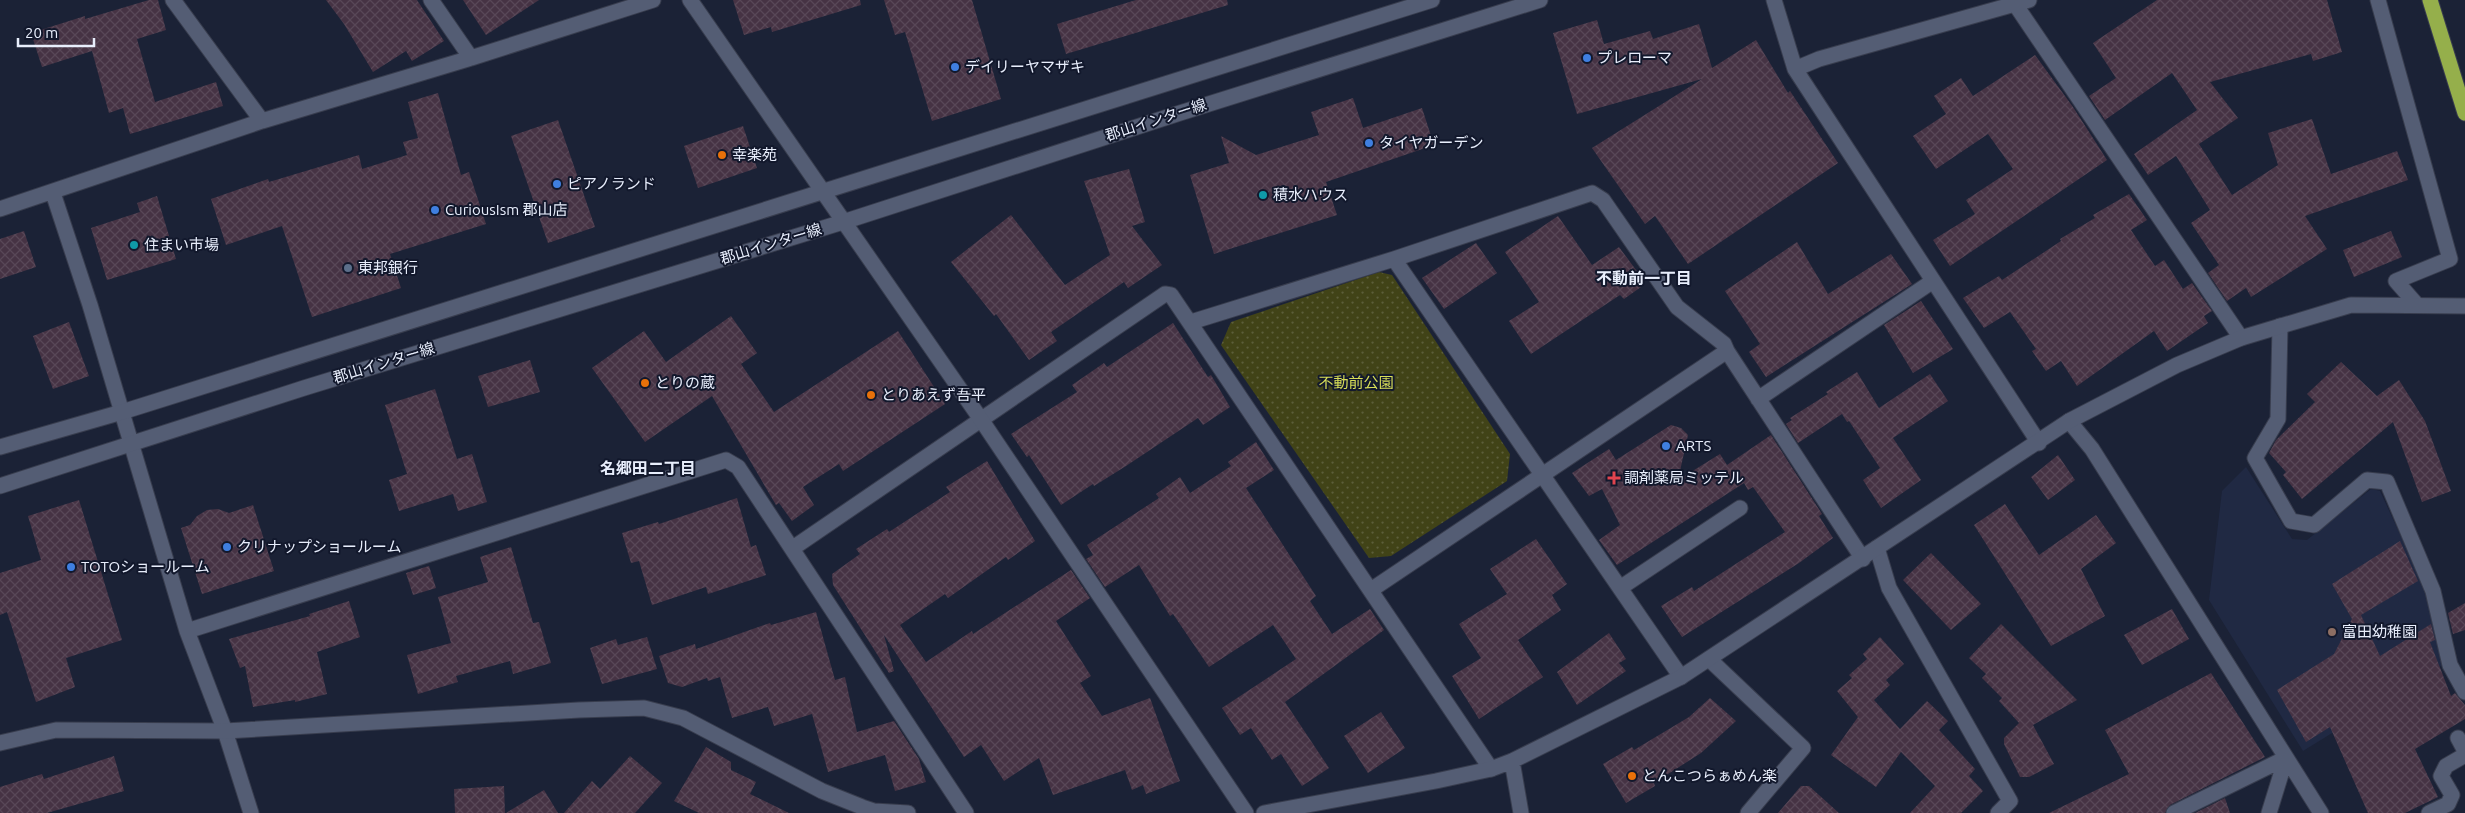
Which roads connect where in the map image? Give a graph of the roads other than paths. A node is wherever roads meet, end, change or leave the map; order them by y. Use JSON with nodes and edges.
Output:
{"nodes":[{"id":1,"x":173,"y":0,"type":"edge"},
{"id":2,"x":431,"y":0,"type":"edge"},
{"id":3,"x":654,"y":0,"type":"edge"},
{"id":4,"x":690,"y":0,"type":"edge"},
{"id":5,"x":1432,"y":0,"type":"edge"},
{"id":6,"x":1540,"y":0,"type":"edge"},
{"id":7,"x":1774,"y":0,"type":"edge"},
{"id":8,"x":2378,"y":0,"type":"edge"},
{"id":9,"x":2430,"y":0,"type":"edge"},
{"id":10,"x":2022,"y":2,"type":"edge"},
{"id":11,"x":471,"y":58,"type":"junction"},
{"id":12,"x":1795,"y":69,"type":"junction"},
{"id":13,"x":2465,"y":113,"type":"edge"},
{"id":14,"x":262,"y":120,"type":"junction"},
{"id":15,"x":822,"y":192,"type":"junction"},
{"id":16,"x":53,"y":193,"type":"junction"},
{"id":17,"x":0,"y":209,"type":"edge"},
{"id":18,"x":843,"y":222,"type":"junction"},
{"id":19,"x":1394,"y":259,"type":"junction"},
{"id":20,"x":1933,"y":281,"type":"junction"},
{"id":21,"x":2418,"y":305,"type":"junction"},
{"id":22,"x":2465,"y":306,"type":"edge"},
{"id":23,"x":1191,"y":322,"type":"junction"},
{"id":24,"x":2280,"y":326,"type":"junction"},
{"id":25,"x":2241,"y":338,"type":"junction"},
{"id":26,"x":1727,"y":351,"type":"junction"},
{"id":27,"x":1758,"y":399,"type":"junction"},
{"id":28,"x":122,"y":412,"type":"junction"},
{"id":29,"x":980,"y":418,"type":"junction"},
{"id":30,"x":2069,"y":422,"type":"junction"},
{"id":31,"x":132,"y":443,"type":"junction"},
{"id":32,"x":2039,"y":443,"type":"junction"},
{"id":33,"x":0,"y":447,"type":"edge"},
{"id":34,"x":1542,"y":476,"type":"junction"},
{"id":35,"x":0,"y":486,"type":"edge"},
{"id":36,"x":1740,"y":508,"type":"dead end"},
{"id":37,"x":792,"y":548,"type":"junction"},
{"id":38,"x":1877,"y":548,"type":"junction"},
{"id":39,"x":1863,"y":559,"type":"junction"},
{"id":40,"x":1620,"y":588,"type":"junction"},
{"id":41,"x":1372,"y":590,"type":"junction"},
{"id":42,"x":187,"y":631,"type":"junction"},
{"id":43,"x":1709,"y":659,"type":"junction"},
{"id":44,"x":1681,"y":677,"type":"junction"},
{"id":45,"x":2465,"y":692,"type":"edge"},
{"id":46,"x":225,"y":731,"type":"junction"},
{"id":47,"x":0,"y":743,"type":"edge"},
{"id":48,"x":2463,"y":748,"type":"edge"},
{"id":49,"x":2286,"y":758,"type":"junction"},
{"id":50,"x":1512,"y":761,"type":"junction"},
{"id":51,"x":1491,"y":769,"type":"junction"},
{"id":52,"x":873,"y":812,"type":"edge"},
{"id":53,"x":251,"y":813,"type":"edge"},
{"id":54,"x":908,"y":813,"type":"edge"},
{"id":55,"x":966,"y":813,"type":"edge"},
{"id":56,"x":1246,"y":813,"type":"edge"},
{"id":57,"x":1264,"y":813,"type":"edge"},
{"id":58,"x":1521,"y":813,"type":"edge"},
{"id":59,"x":1748,"y":813,"type":"edge"},
{"id":60,"x":1998,"y":813,"type":"edge"},
{"id":61,"x":2174,"y":813,"type":"edge"},
{"id":62,"x":2269,"y":813,"type":"edge"},
{"id":63,"x":2321,"y":813,"type":"edge"},
{"id":64,"x":2430,"y":813,"type":"edge"}],
"edges":[{"from":1,"to":14,"type":"street"},
{"from":2,"to":11,"type":"street"},
{"from":3,"to":11,"type":"street"},
{"from":4,"to":15,"type":"street"},
{"from":5,"to":15,"type":"street"},
{"from":6,"to":18,"type":"street","name":"郡山インター線"},
{"from":7,"to":12,"type":"street"},
{"from":8,"to":21,"type":"street"},
{"from":9,"to":13,"type":"highway"},
{"from":10,"to":12,"type":"street"},
{"from":10,"to":25,"type":"street"},
{"from":11,"to":14,"type":"street"},
{"from":12,"to":20,"type":"street"},
{"from":14,"to":16,"type":"street"},
{"from":15,"to":18,"type":"street"},
{"from":15,"to":28,"type":"street"},
{"from":16,"to":17,"type":"street"},
{"from":16,"to":28,"type":"street"},
{"from":18,"to":29,"type":"street"},
{"from":18,"to":31,"type":"street","name":"郡山インター線"},
{"from":19,"to":23,"type":"street"},
{"from":19,"to":26,"type":"street"},
{"from":19,"to":34,"type":"street"},
{"from":20,"to":27,"type":"street"},
{"from":20,"to":32,"type":"street"},
{"from":21,"to":22,"type":"street"},
{"from":21,"to":24,"type":"street"},
{"from":23,"to":29,"type":"street"},
{"from":23,"to":41,"type":"street"},
{"from":24,"to":25,"type":"street"},
{"from":24,"to":45,"type":"street"},
{"from":25,"to":30,"type":"street"},
{"from":26,"to":27,"type":"street"},
{"from":26,"to":34,"type":"street"},
{"from":27,"to":39,"type":"street"},
{"from":28,"to":31,"type":"street"},
{"from":28,"to":33,"type":"street"},
{"from":29,"to":37,"type":"street"},
{"from":29,"to":56,"type":"street"},
{"from":30,"to":32,"type":"street"},
{"from":30,"to":49,"type":"street"},
{"from":31,"to":35,"type":"street","name":"郡山インター線"},
{"from":31,"to":42,"type":"street"},
{"from":32,"to":38,"type":"street"},
{"from":34,"to":40,"type":"street"},
{"from":34,"to":41,"type":"street"},
{"from":36,"to":40,"type":"street"},
{"from":37,"to":42,"type":"street"},
{"from":37,"to":55,"type":"street"},
{"from":38,"to":39,"type":"street"},
{"from":38,"to":60,"type":"street"},
{"from":39,"to":43,"type":"street"},
{"from":40,"to":44,"type":"street"},
{"from":41,"to":51,"type":"street"},
{"from":42,"to":46,"type":"street"},
{"from":43,"to":44,"type":"street"},
{"from":43,"to":59,"type":"street"},
{"from":44,"to":50,"type":"street"},
{"from":46,"to":47,"type":"street"},
{"from":46,"to":52,"type":"street"},
{"from":46,"to":53,"type":"street"},
{"from":48,"to":64,"type":"street"},
{"from":49,"to":61,"type":"street"},
{"from":49,"to":62,"type":"street"},
{"from":49,"to":63,"type":"street"},
{"from":50,"to":51,"type":"street"},
{"from":50,"to":58,"type":"street"},
{"from":51,"to":57,"type":"street"},
{"from":52,"to":54,"type":"street"}]}
